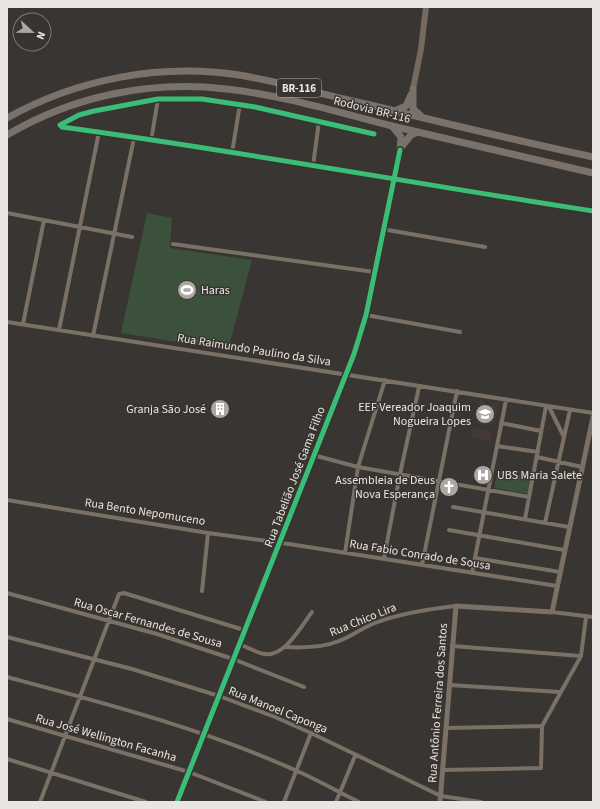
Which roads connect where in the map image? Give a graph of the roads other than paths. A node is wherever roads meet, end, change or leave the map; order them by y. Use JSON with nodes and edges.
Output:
{"nodes":[{"id":1,"x":426,"y":7,"type":"edge"},
{"id":2,"x":413,"y":89,"type":"junction"},
{"id":3,"x":158,"y":99,"type":"junction"},
{"id":4,"x":240,"y":104,"type":"junction"},
{"id":5,"x":395,"y":111,"type":"junction"},
{"id":6,"x":7,"y":118,"type":"edge"},
{"id":7,"x":425,"y":118,"type":"junction"},
{"id":8,"x":319,"y":121,"type":"junction"},
{"id":9,"x":392,"y":126,"type":"junction"},
{"id":10,"x":99,"y":132,"type":"junction"},
{"id":11,"x":418,"y":132,"type":"junction"},
{"id":12,"x":7,"y":134,"type":"edge"},
{"id":13,"x":374,"y":134,"type":"dead end"},
{"id":14,"x":134,"y":138,"type":"junction"},
{"id":15,"x":151,"y":141,"type":"junction"},
{"id":16,"x":400,"y":150,"type":"junction"},
{"id":17,"x":232,"y":153,"type":"junction"},
{"id":18,"x":593,"y":158,"type":"edge"},
{"id":19,"x":313,"y":166,"type":"junction"},
{"id":20,"x":593,"y":173,"type":"edge"},
{"id":21,"x":394,"y":178,"type":"junction"},
{"id":22,"x":593,"y":211,"type":"edge"},
{"id":23,"x":7,"y":213,"type":"edge"},
{"id":24,"x":44,"y":220,"type":"junction"},
{"id":25,"x":79,"y":226,"type":"junction"},
{"id":26,"x":382,"y":229,"type":"junction"},
{"id":27,"x":114,"y":234,"type":"junction"},
{"id":28,"x":132,"y":237,"type":"dead end"},
{"id":29,"x":173,"y":244,"type":"dead end"},
{"id":30,"x":485,"y":247,"type":"dead end"},
{"id":31,"x":374,"y":272,"type":"junction"},
{"id":32,"x":366,"y":315,"type":"junction"},
{"id":33,"x":7,"y":322,"type":"edge"},
{"id":34,"x":23,"y":324,"type":"junction"},
{"id":35,"x":58,"y":330,"type":"junction"},
{"id":36,"x":460,"y":332,"type":"dead end"},
{"id":37,"x":93,"y":336,"type":"junction"},
{"id":38,"x":346,"y":374,"type":"junction"},
{"id":39,"x":385,"y":380,"type":"junction"},
{"id":40,"x":419,"y":387,"type":"junction"},
{"id":41,"x":457,"y":391,"type":"junction"},
{"id":42,"x":506,"y":400,"type":"junction"},
{"id":43,"x":547,"y":406,"type":"junction"},
{"id":44,"x":570,"y":410,"type":"junction"},
{"id":45,"x":593,"y":413,"type":"edge"},
{"id":46,"x":593,"y":417,"type":"edge"},
{"id":47,"x":501,"y":423,"type":"junction"},
{"id":48,"x":541,"y":431,"type":"junction"},
{"id":49,"x":564,"y":438,"type":"junction"},
{"id":50,"x":497,"y":446,"type":"junction"},
{"id":51,"x":538,"y":452,"type":"junction"},
{"id":52,"x":313,"y":455,"type":"junction"},
{"id":53,"x":537,"y":458,"type":"junction"},
{"id":54,"x":558,"y":462,"type":"junction"},
{"id":55,"x":358,"y":467,"type":"junction"},
{"id":56,"x":582,"y":467,"type":"junction"},
{"id":57,"x":400,"y":474,"type":"junction"},
{"id":58,"x":440,"y":481,"type":"junction"},
{"id":59,"x":488,"y":489,"type":"junction"},
{"id":60,"x":529,"y":497,"type":"junction"},
{"id":61,"x":7,"y":500,"type":"edge"},
{"id":62,"x":453,"y":507,"type":"dead end"},
{"id":63,"x":484,"y":512,"type":"junction"},
{"id":64,"x":526,"y":519,"type":"junction"},
{"id":65,"x":545,"y":523,"type":"junction"},
{"id":66,"x":569,"y":527,"type":"junction"},
{"id":67,"x":449,"y":530,"type":"dead end"},
{"id":68,"x":208,"y":533,"type":"junction"},
{"id":69,"x":479,"y":535,"type":"junction"},
{"id":70,"x":280,"y":543,"type":"junction"},
{"id":71,"x":564,"y":550,"type":"junction"},
{"id":72,"x":345,"y":552,"type":"junction"},
{"id":73,"x":384,"y":558,"type":"junction"},
{"id":74,"x":475,"y":558,"type":"junction"},
{"id":75,"x":422,"y":565,"type":"junction"},
{"id":76,"x":560,"y":572,"type":"junction"},
{"id":77,"x":472,"y":574,"type":"junction"},
{"id":78,"x":557,"y":586,"type":"junction"},
{"id":79,"x":202,"y":591,"type":"dead end"},
{"id":80,"x":7,"y":593,"type":"edge"},
{"id":81,"x":456,"y":606,"type":"junction"},
{"id":82,"x":312,"y":612,"type":"dead end"},
{"id":83,"x":552,"y":612,"type":"junction"},
{"id":84,"x":586,"y":616,"type":"junction"},
{"id":85,"x":593,"y":617,"type":"edge"},
{"id":86,"x":108,"y":620,"type":"junction"},
{"id":87,"x":244,"y":630,"type":"junction"},
{"id":88,"x":7,"y":637,"type":"edge"},
{"id":89,"x":239,"y":644,"type":"junction"},
{"id":90,"x":452,"y":646,"type":"junction"},
{"id":91,"x":285,"y":647,"type":"junction"},
{"id":92,"x":581,"y":656,"type":"junction"},
{"id":93,"x":93,"y":659,"type":"junction"},
{"id":94,"x":233,"y":659,"type":"junction"},
{"id":95,"x":7,"y":677,"type":"edge"},
{"id":96,"x":449,"y":685,"type":"junction"},
{"id":97,"x":304,"y":687,"type":"dead end"},
{"id":98,"x":560,"y":692,"type":"junction"},
{"id":99,"x":80,"y":696,"type":"junction"},
{"id":100,"x":218,"y":696,"type":"junction"},
{"id":101,"x":7,"y":719,"type":"edge"},
{"id":102,"x":542,"y":726,"type":"junction"},
{"id":103,"x":446,"y":728,"type":"junction"},
{"id":104,"x":311,"y":733,"type":"junction"},
{"id":105,"x":203,"y":735,"type":"junction"},
{"id":106,"x":64,"y":736,"type":"junction"},
{"id":107,"x":355,"y":756,"type":"junction"},
{"id":108,"x":7,"y":759,"type":"edge"},
{"id":109,"x":443,"y":770,"type":"junction"},
{"id":110,"x":296,"y":771,"type":"junction"},
{"id":111,"x":189,"y":772,"type":"junction"},
{"id":112,"x":51,"y":774,"type":"junction"},
{"id":113,"x":340,"y":793,"type":"junction"},
{"id":114,"x":441,"y":796,"type":"junction"},
{"id":115,"x":40,"y":802,"type":"edge"},
{"id":116,"x":146,"y":802,"type":"edge"},
{"id":117,"x":177,"y":802,"type":"edge"},
{"id":118,"x":266,"y":802,"type":"edge"},
{"id":119,"x":284,"y":802,"type":"edge"},
{"id":120,"x":336,"y":802,"type":"edge"},
{"id":121,"x":360,"y":802,"type":"edge"},
{"id":122,"x":440,"y":802,"type":"edge"},
{"id":123,"x":481,"y":802,"type":"edge"}],
"edges":[{"from":1,"to":2,"type":"main road"},
{"from":2,"to":5,"type":"highway"},
{"from":2,"to":7,"type":"highway"},
{"from":3,"to":4,"type":"street"},
{"from":3,"to":10,"type":"street"},
{"from":3,"to":15,"type":"street"},
{"from":4,"to":8,"type":"street"},
{"from":4,"to":17,"type":"street"},
{"from":5,"to":6,"type":"highway","name":"Rodovia BR-116","number":"BR-116"},
{"from":5,"to":7,"type":"highway","name":"Rodovia BR-116","number":"BR-116"},
{"from":7,"to":18,"type":"highway","name":"Rodovia BR-116","number":"BR-116"},
{"from":8,"to":13,"type":"street"},
{"from":8,"to":19,"type":"street"},
{"from":9,"to":11,"type":"highway","name":"Rodovia BR-116","number":"BR-116"},
{"from":9,"to":12,"type":"highway","name":"Rodovia BR-116","number":"BR-116"},
{"from":9,"to":16,"type":"highway"},
{"from":10,"to":14,"type":"street"},
{"from":10,"to":25,"type":"street"},
{"from":11,"to":16,"type":"highway"},
{"from":11,"to":20,"type":"highway","name":"Rodovia BR-116","number":"BR-116"},
{"from":14,"to":15,"type":"street"},
{"from":14,"to":27,"type":"street"},
{"from":15,"to":17,"type":"street"},
{"from":16,"to":21,"type":"street","name":"Rua Tabelião José Gama Filho"},
{"from":17,"to":19,"type":"street"},
{"from":19,"to":21,"type":"street"},
{"from":21,"to":22,"type":"street"},
{"from":21,"to":26,"type":"street","name":"Rua Tabelião José Gama Filho"},
{"from":23,"to":24,"type":"street"},
{"from":24,"to":25,"type":"street"},
{"from":24,"to":34,"type":"street"},
{"from":25,"to":27,"type":"street"},
{"from":25,"to":35,"type":"street"},
{"from":26,"to":30,"type":"street"},
{"from":26,"to":31,"type":"street","name":"Rua Tabelião José Gama Filho"},
{"from":27,"to":28,"type":"street"},
{"from":27,"to":37,"type":"street"},
{"from":29,"to":31,"type":"street"},
{"from":31,"to":32,"type":"street","name":"Rua Tabelião José Gama Filho"},
{"from":32,"to":36,"type":"street"},
{"from":32,"to":38,"type":"street","name":"Rua Tabelião José Gama Filho"},
{"from":33,"to":34,"type":"street","name":"Rua Raimundo Paulino da Silva"},
{"from":34,"to":35,"type":"street","name":"Rua Raimundo Paulino da Silva"},
{"from":35,"to":37,"type":"street","name":"Rua Raimundo Paulino da Silva"},
{"from":37,"to":38,"type":"street","name":"Rua Raimundo Paulino da Silva"},
{"from":38,"to":39,"type":"street","name":"Rua Raimundo Paulino da Silva"},
{"from":38,"to":52,"type":"street","name":"Rua Tabelião José Gama Filho"},
{"from":39,"to":40,"type":"street","name":"Rua Raimundo Paulino da Silva"},
{"from":39,"to":55,"type":"street"},
{"from":40,"to":41,"type":"street","name":"Rua Raimundo Paulino da Silva"},
{"from":40,"to":57,"type":"street"},
{"from":41,"to":42,"type":"street","name":"Rua Raimundo Paulino da Silva"},
{"from":41,"to":58,"type":"street"},
{"from":42,"to":43,"type":"street","name":"Rua Raimundo Paulino da Silva"},
{"from":42,"to":47,"type":"street"},
{"from":43,"to":44,"type":"street","name":"Rua Raimundo Paulino da Silva"},
{"from":43,"to":48,"type":"street"},
{"from":43,"to":49,"type":"street"},
{"from":44,"to":45,"type":"street","name":"Rua Raimundo Paulino da Silva"},
{"from":44,"to":49,"type":"street"},
{"from":46,"to":56,"type":"street"},
{"from":47,"to":48,"type":"street"},
{"from":47,"to":50,"type":"street"},
{"from":48,"to":51,"type":"street"},
{"from":49,"to":54,"type":"street"},
{"from":50,"to":51,"type":"street"},
{"from":50,"to":59,"type":"street"},
{"from":51,"to":53,"type":"street"},
{"from":52,"to":55,"type":"street"},
{"from":52,"to":70,"type":"street","name":"Rua Tabelião José Gama Filho"},
{"from":53,"to":54,"type":"street"},
{"from":53,"to":60,"type":"street"},
{"from":54,"to":56,"type":"street"},
{"from":54,"to":65,"type":"street"},
{"from":55,"to":57,"type":"street"},
{"from":55,"to":72,"type":"street"},
{"from":56,"to":66,"type":"street"},
{"from":57,"to":58,"type":"street"},
{"from":57,"to":73,"type":"street"},
{"from":58,"to":59,"type":"street"},
{"from":58,"to":75,"type":"street"},
{"from":59,"to":60,"type":"street"},
{"from":59,"to":63,"type":"street"},
{"from":60,"to":64,"type":"street"},
{"from":61,"to":68,"type":"street","name":"Rua Bento Nepomuceno"},
{"from":62,"to":63,"type":"street"},
{"from":63,"to":64,"type":"street"},
{"from":63,"to":69,"type":"street"},
{"from":64,"to":65,"type":"street"},
{"from":65,"to":66,"type":"street"},
{"from":66,"to":71,"type":"street"},
{"from":67,"to":69,"type":"street"},
{"from":68,"to":70,"type":"street","name":"Rua Bento Nepomuceno"},
{"from":68,"to":79,"type":"street"},
{"from":69,"to":71,"type":"street"},
{"from":69,"to":74,"type":"street"},
{"from":70,"to":72,"type":"street","name":"Rua Fabio Conrado de Sousa"},
{"from":70,"to":87,"type":"street","name":"Rua Tabelião José Gama Filho"},
{"from":71,"to":76,"type":"street"},
{"from":72,"to":73,"type":"street","name":"Rua Fabio Conrado de Sousa"},
{"from":73,"to":75,"type":"street","name":"Rua Fabio Conrado de Sousa"},
{"from":74,"to":76,"type":"street"},
{"from":74,"to":77,"type":"street"},
{"from":75,"to":77,"type":"street","name":"Rua Fabio Conrado de Sousa"},
{"from":76,"to":78,"type":"street"},
{"from":77,"to":78,"type":"street","name":"Rua Fabio Conrado de Sousa"},
{"from":78,"to":83,"type":"street"},
{"from":80,"to":86,"type":"street","name":"Rua Oscar Fernandes de Sousa"},
{"from":81,"to":83,"type":"street","name":"Rua Chico Lira"},
{"from":81,"to":90,"type":"street","name":"Rua Antônio Ferreira dos Santos"},
{"from":81,"to":91,"type":"street","name":"Rua Chico Lira"},
{"from":82,"to":91,"type":"street"},
{"from":83,"to":84,"type":"street","name":"Rua Chico Lira"},
{"from":84,"to":85,"type":"street","name":"Rua Chico Lira"},
{"from":84,"to":92,"type":"street"},
{"from":86,"to":87,"type":"street"},
{"from":86,"to":93,"type":"street"},
{"from":86,"to":94,"type":"street","name":"Rua Oscar Fernandes de Sousa"},
{"from":87,"to":89,"type":"street","name":"Rua Tabelião José Gama Filho"},
{"from":88,"to":93,"type":"street","name":"Rua Manoel Caponga"},
{"from":89,"to":91,"type":"street","name":"Rua Chico Lira"},
{"from":89,"to":94,"type":"street","name":"Rua Tabelião José Gama Filho"},
{"from":90,"to":92,"type":"street"},
{"from":90,"to":96,"type":"street","name":"Rua Antônio Ferreira dos Santos"},
{"from":92,"to":98,"type":"street"},
{"from":93,"to":99,"type":"street"},
{"from":93,"to":100,"type":"street","name":"Rua Manoel Caponga"},
{"from":94,"to":97,"type":"street","name":"Rua Oscar Fernandes de Sousa"},
{"from":94,"to":100,"type":"street","name":"Rua Tabelião José Gama Filho"},
{"from":95,"to":99,"type":"street"},
{"from":96,"to":98,"type":"street"},
{"from":96,"to":103,"type":"street","name":"Rua Antônio Ferreira dos Santos"},
{"from":98,"to":102,"type":"street"},
{"from":99,"to":105,"type":"street"},
{"from":99,"to":106,"type":"street"},
{"from":100,"to":104,"type":"street","name":"Rua Manoel Caponga"},
{"from":100,"to":105,"type":"street","name":"Rua Tabelião José Gama Filho"},
{"from":101,"to":106,"type":"street","name":"Rua José Wellington Facanha"},
{"from":102,"to":103,"type":"street"},
{"from":102,"to":109,"type":"street"},
{"from":103,"to":109,"type":"street","name":"Rua Antônio Ferreira dos Santos"},
{"from":104,"to":107,"type":"street","name":"Rua Manoel Caponga"},
{"from":104,"to":110,"type":"street"},
{"from":105,"to":110,"type":"street"},
{"from":105,"to":111,"type":"street","name":"Rua Tabelião José Gama Filho"},
{"from":106,"to":111,"type":"street","name":"Rua José Wellington Facanha"},
{"from":106,"to":112,"type":"street"},
{"from":107,"to":113,"type":"street"},
{"from":107,"to":114,"type":"street","name":"Rua Manoel Caponga"},
{"from":108,"to":112,"type":"street"},
{"from":109,"to":114,"type":"street","name":"Rua Antônio Ferreira dos Santos"},
{"from":110,"to":113,"type":"street"},
{"from":110,"to":119,"type":"street"},
{"from":111,"to":117,"type":"street","name":"Rua Tabelião José Gama Filho"},
{"from":111,"to":118,"type":"street","name":"Rua José Wellington Facanha"},
{"from":112,"to":115,"type":"street"},
{"from":112,"to":116,"type":"street"},
{"from":113,"to":120,"type":"street"},
{"from":113,"to":121,"type":"street"},
{"from":114,"to":122,"type":"street","name":"Rua Antônio Ferreira dos Santos"},
{"from":114,"to":123,"type":"street","name":"Rua Manoel Caponga"}]}
